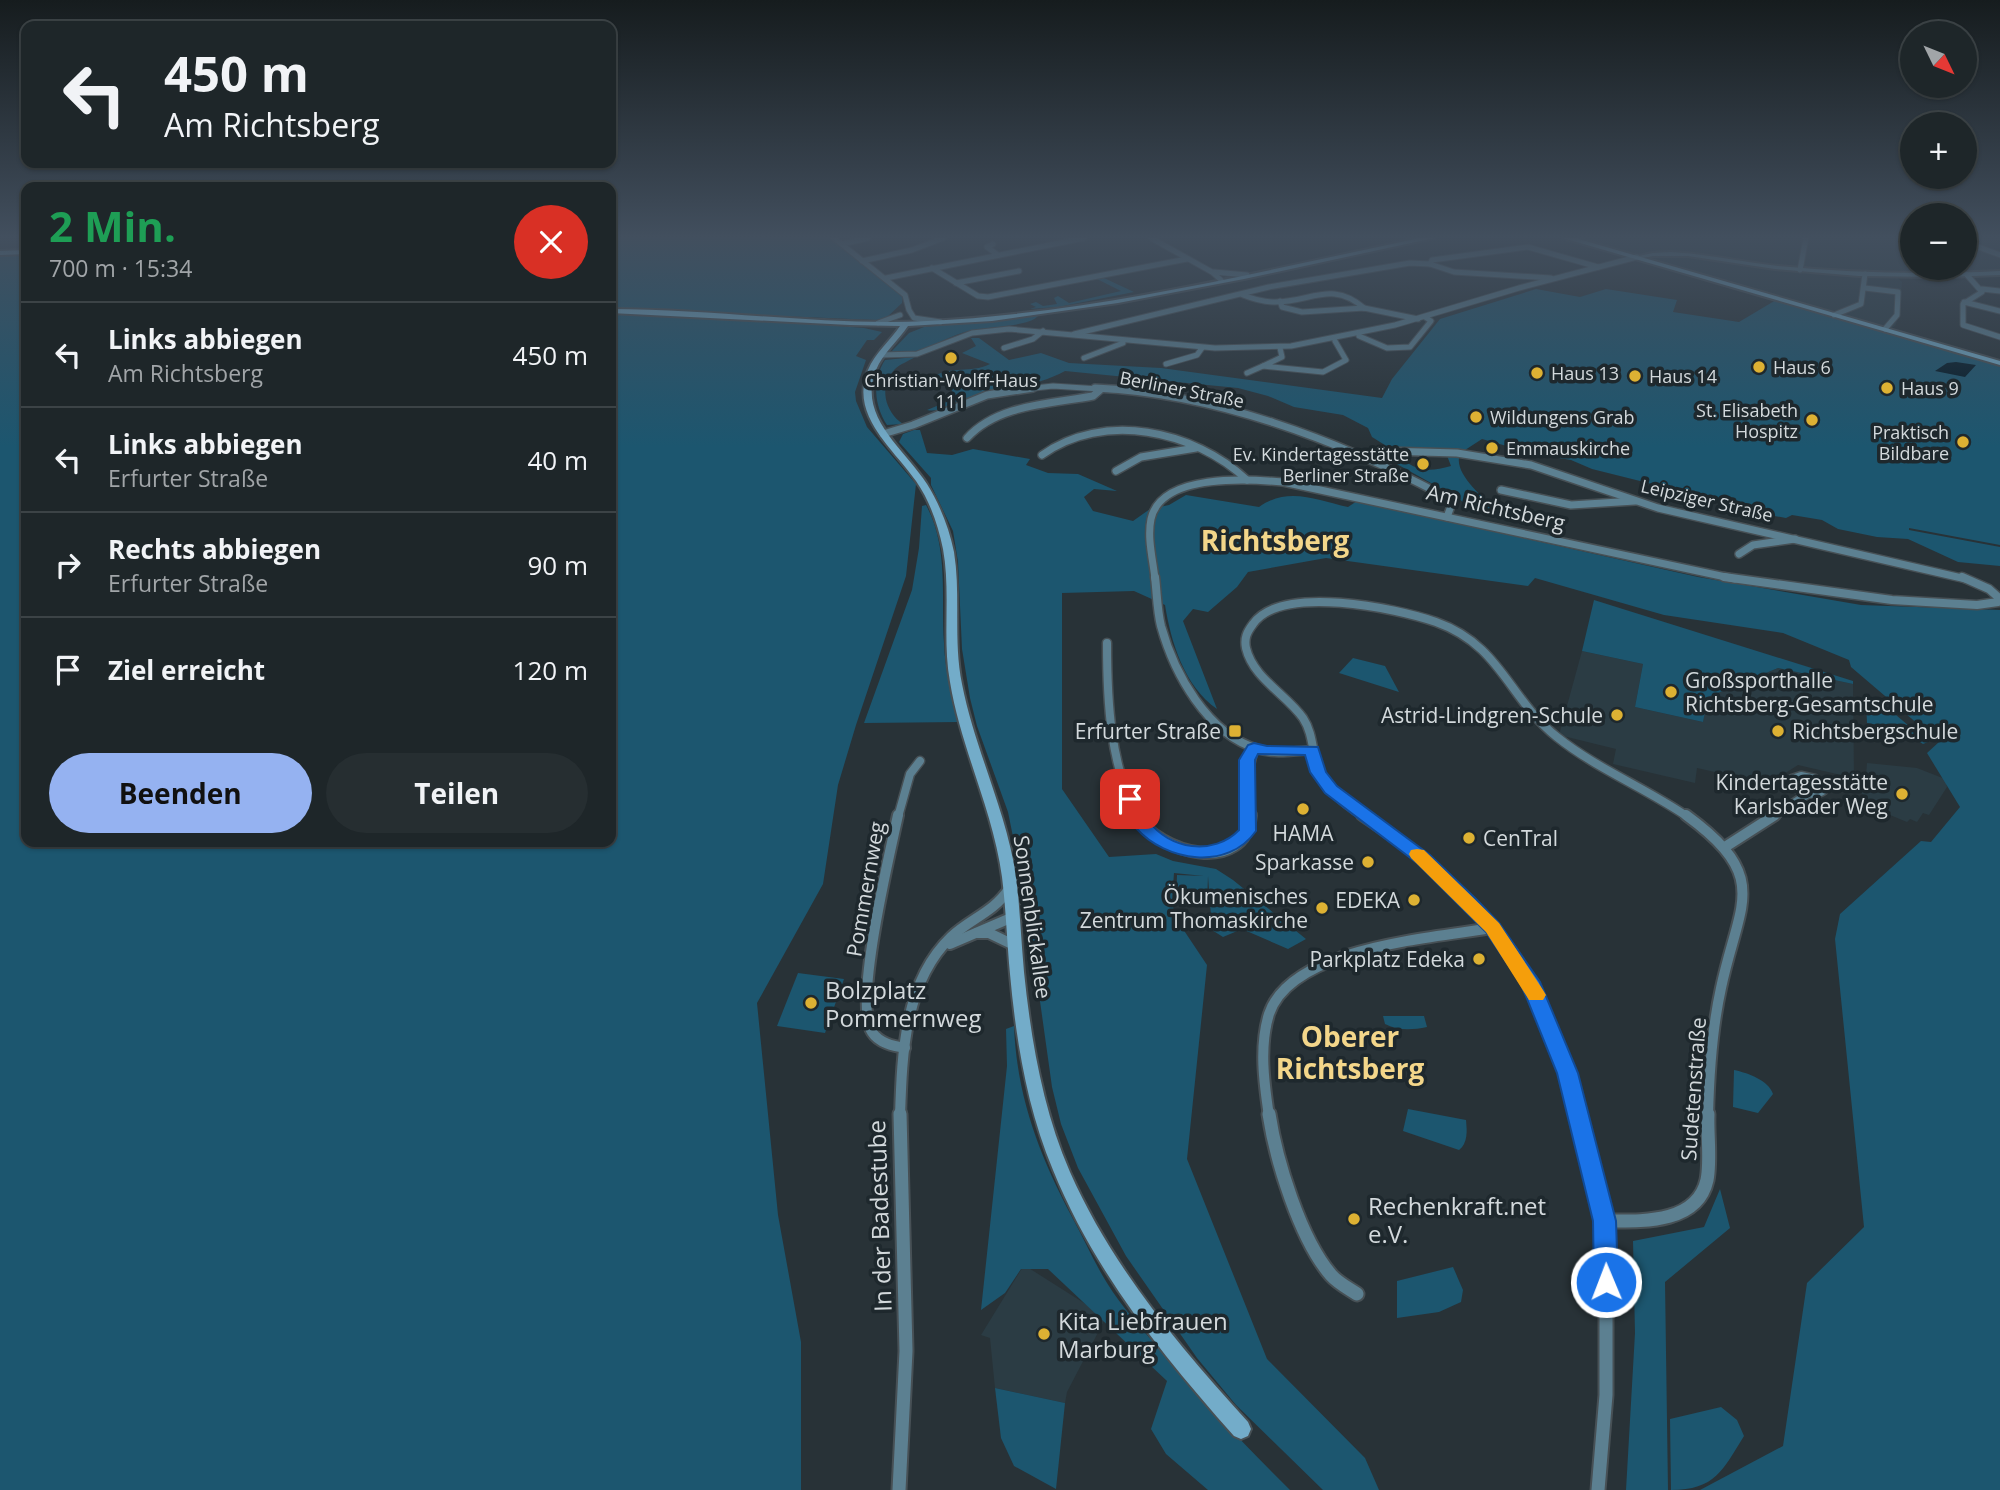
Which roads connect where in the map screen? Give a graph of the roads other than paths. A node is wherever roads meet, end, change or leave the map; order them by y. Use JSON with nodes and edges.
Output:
{"nodes":[{"id":1,"x":906,"y":308,"type":"edge"},
{"id":2,"x":1066,"y":308,"type":"edge"},
{"id":3,"x":1187,"y":308,"type":"edge"},
{"id":4,"x":1283,"y":308,"type":"edge"},
{"id":5,"x":1364,"y":308,"type":"joint"},
{"id":6,"x":1457,"y":308,"type":"edge"},
{"id":7,"x":1809,"y":308,"type":"edge"},
{"id":8,"x":1852,"y":308,"type":"edge"},
{"id":9,"x":1897,"y":308,"type":"edge"},
{"id":10,"x":1964,"y":308,"type":"edge"},
{"id":11,"x":616,"y":311,"type":"edge"},
{"id":12,"x":1834,"y":315,"type":"junction"},
{"id":13,"x":907,"y":316,"type":"junction"},
{"id":14,"x":1421,"y":318,"type":"junction"},
{"id":15,"x":941,"y":322,"type":"junction"},
{"id":16,"x":869,"y":323,"type":"junction"},
{"id":17,"x":878,"y":323,"type":"joint"},
{"id":18,"x":927,"y":323,"type":"junction"},
{"id":19,"x":896,"y":329,"type":"junction"},
{"id":20,"x":1885,"y":330,"type":"junction"},
{"id":21,"x":1043,"y":331,"type":"junction"},
{"id":22,"x":1069,"y":335,"type":"junction"},
{"id":23,"x":1359,"y":336,"type":"junction"},
{"id":24,"x":2000,"y":337,"type":"edge"},
{"id":25,"x":1335,"y":341,"type":"junction"},
{"id":26,"x":1124,"y":342,"type":"junction"},
{"id":27,"x":1003,"y":348,"type":"dead end"},
{"id":28,"x":1202,"y":348,"type":"junction"},
{"id":29,"x":1280,"y":348,"type":"junction"},
{"id":30,"x":880,"y":355,"type":"junction"},
{"id":31,"x":1084,"y":358,"type":"dead end"},
{"id":32,"x":2000,"y":363,"type":"edge"},
{"id":33,"x":1166,"y":364,"type":"dead end"},
{"id":34,"x":1263,"y":366,"type":"junction"},
{"id":35,"x":1247,"y":373,"type":"dead end"},
{"id":36,"x":1100,"y":390,"type":"junction"},
{"id":37,"x":883,"y":434,"type":"junction"},
{"id":38,"x":967,"y":438,"type":"dead end"},
{"id":39,"x":1198,"y":448,"type":"junction"},
{"id":40,"x":1362,"y":454,"type":"junction"},
{"id":41,"x":1042,"y":455,"type":"dead end"},
{"id":42,"x":1116,"y":471,"type":"dead end"},
{"id":43,"x":1247,"y":480,"type":"junction"},
{"id":44,"x":1501,"y":490,"type":"dead end"},
{"id":45,"x":1636,"y":501,"type":"junction"},
{"id":46,"x":1447,"y":517,"type":"junction"},
{"id":47,"x":1800,"y":538,"type":"junction"},
{"id":48,"x":1739,"y":554,"type":"dead end"},
{"id":49,"x":1998,"y":597,"type":"edge"},
{"id":50,"x":1107,"y":643,"type":"dead end"},
{"id":51,"x":1254,"y":748,"type":"junction"},
{"id":52,"x":1312,"y":750,"type":"junction"},
{"id":53,"x":920,"y":761,"type":"dead end"},
{"id":54,"x":1808,"y":794,"type":"dead end"},
{"id":55,"x":1725,"y":848,"type":"junction"},
{"id":56,"x":1010,"y":888,"type":"junction"},
{"id":57,"x":1013,"y":916,"type":"junction"},
{"id":58,"x":981,"y":918,"type":"junction"},
{"id":59,"x":1492,"y":928,"type":"junction"},
{"id":60,"x":972,"y":933,"type":"junction"},
{"id":61,"x":1016,"y":946,"type":"junction"},
{"id":62,"x":943,"y":949,"type":"junction"},
{"id":63,"x":905,"y":1048,"type":"junction"},
{"id":64,"x":1604,"y":1221,"type":"junction"},
{"id":65,"x":1357,"y":1294,"type":"dead end"},
{"id":66,"x":1241,"y":1429,"type":"dead end"},
{"id":67,"x":899,"y":1490,"type":"edge"},
{"id":68,"x":1598,"y":1490,"type":"edge"}],
"edges":[{"from":1,"to":13,"type":"street"},
{"from":2,"to":15,"type":"main road"},
{"from":3,"to":22,"type":"street"},
{"from":4,"to":5,"type":"street"},
{"from":5,"to":14,"type":"street"},
{"from":6,"to":14,"type":"street"},
{"from":7,"to":12,"type":"main road"},
{"from":8,"to":12,"type":"street"},
{"from":9,"to":20,"type":"street"},
{"from":10,"to":24,"type":"street"},
{"from":11,"to":16,"type":"main road"},
{"from":12,"to":20,"type":"main road"},
{"from":13,"to":15,"type":"street"},
{"from":13,"to":18,"type":"main road"},
{"from":13,"to":19,"type":"main road","name":"Sonnenblickallee"},
{"from":13,"to":19,"type":"street"},
{"from":14,"to":23,"type":"street"},
{"from":14,"to":23,"type":"street"},
{"from":15,"to":18,"type":"main road"},
{"from":16,"to":17,"type":"main road"},
{"from":16,"to":19,"type":"main road"},
{"from":17,"to":19,"type":"main road"},
{"from":18,"to":19,"type":"main road"},
{"from":19,"to":30,"type":"main road","name":"Sonnenblickallee"},
{"from":20,"to":32,"type":"main road"},
{"from":21,"to":22,"type":"street"},
{"from":21,"to":27,"type":"street"},
{"from":21,"to":30,"type":"street"},
{"from":22,"to":26,"type":"street"},
{"from":23,"to":25,"type":"street"},
{"from":25,"to":29,"type":"street"},
{"from":25,"to":34,"type":"street"},
{"from":26,"to":28,"type":"street"},
{"from":26,"to":31,"type":"street"},
{"from":28,"to":29,"type":"street"},
{"from":28,"to":33,"type":"street"},
{"from":29,"to":34,"type":"street"},
{"from":30,"to":37,"type":"main road","name":"Sonnenblickallee"},
{"from":34,"to":35,"type":"street"},
{"from":36,"to":37,"type":"street","name":"Berliner Straße"},
{"from":36,"to":38,"type":"street"},
{"from":36,"to":40,"type":"street","name":"Berliner Straße"},
{"from":37,"to":56,"type":"main road","name":"Sonnenblickallee"},
{"from":39,"to":41,"type":"street"},
{"from":39,"to":42,"type":"street"},
{"from":39,"to":43,"type":"street"},
{"from":40,"to":45,"type":"street","name":"Leipziger Straße"},
{"from":40,"to":46,"type":"street","name":"Berliner Straße"},
{"from":43,"to":46,"type":"street","name":"Am Richtsberg"},
{"from":43,"to":51,"type":"street","name":"Am Richtsberg"},
{"from":44,"to":45,"type":"street"},
{"from":45,"to":47,"type":"street","name":"Leipziger Straße"},
{"from":46,"to":49,"type":"street","name":"Am Richtsberg"},
{"from":47,"to":48,"type":"street"},
{"from":47,"to":49,"type":"street","name":"Leipziger Straße"},
{"from":50,"to":51,"type":"street"},
{"from":51,"to":52,"type":"street","name":"Am Richtsberg"},
{"from":52,"to":55,"type":"street","name":"Sudetenstraße"},
{"from":52,"to":59,"type":"street"},
{"from":53,"to":63,"type":"street","name":"Pommernweg"},
{"from":54,"to":55,"type":"street"},
{"from":55,"to":64,"type":"street","name":"Sudetenstraße"},
{"from":56,"to":57,"type":"main road","name":"Sonnenblickallee"},
{"from":56,"to":58,"type":"street","name":"In der Badestube"},
{"from":57,"to":58,"type":"street"},
{"from":57,"to":60,"type":"street","name":"In der Badestube"},
{"from":57,"to":61,"type":"main road","name":"Sonnenblickallee"},
{"from":58,"to":62,"type":"street","name":"In der Badestube"},
{"from":59,"to":64,"type":"street"},
{"from":59,"to":65,"type":"street"},
{"from":60,"to":61,"type":"street"},
{"from":60,"to":62,"type":"street","name":"In der Badestube"},
{"from":61,"to":66,"type":"main road","name":"Sonnenblickallee"},
{"from":62,"to":63,"type":"street","name":"In der Badestube"},
{"from":63,"to":67,"type":"street","name":"In der Badestube"},
{"from":64,"to":68,"type":"street"}]}
